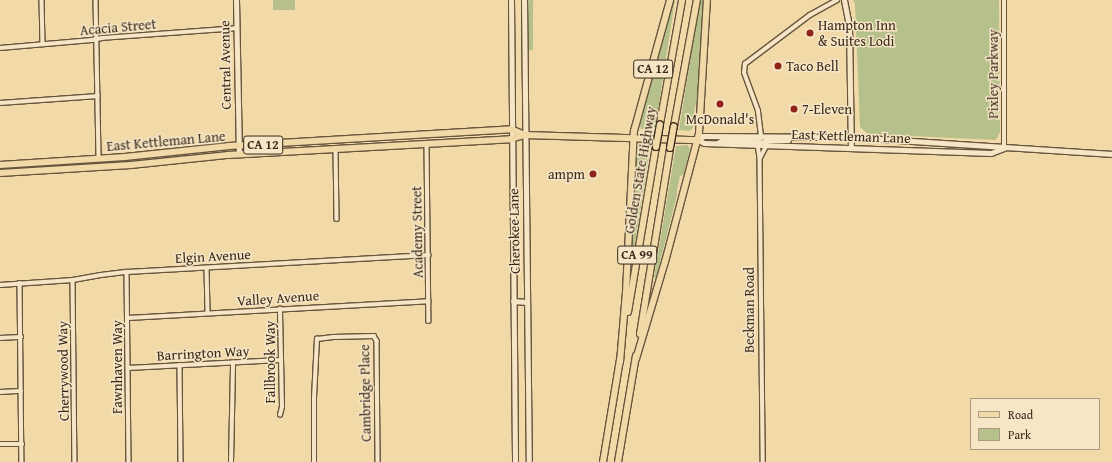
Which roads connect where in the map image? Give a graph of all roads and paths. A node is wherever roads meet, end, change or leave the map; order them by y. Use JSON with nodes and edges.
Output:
{"nodes":[{"id":1,"x":42,"y":0,"type":"edge"},
{"id":2,"x":96,"y":0,"type":"edge"},
{"id":3,"x":236,"y":0,"type":"edge"},
{"id":4,"x":511,"y":0,"type":"edge"},
{"id":5,"x":524,"y":0,"type":"edge"},
{"id":6,"x":670,"y":0,"type":"edge"},
{"id":7,"x":682,"y":0,"type":"edge"},
{"id":8,"x":696,"y":0,"type":"edge"},
{"id":9,"x":707,"y":0,"type":"edge"},
{"id":10,"x":837,"y":0,"type":"edge"},
{"id":11,"x":844,"y":0,"type":"edge"},
{"id":12,"x":1004,"y":0,"type":"edge"},
{"id":13,"x":237,"y":28,"type":"junction"},
{"id":14,"x":97,"y":39,"type":"junction"},
{"id":15,"x":43,"y":44,"type":"junction"},
{"id":16,"x":0,"y":48,"type":"edge"},
{"id":17,"x":98,"y":96,"type":"junction"},
{"id":18,"x":0,"y":103,"type":"edge"},
{"id":19,"x":511,"y":129,"type":"junction"},
{"id":20,"x":525,"y":135,"type":"junction"},
{"id":21,"x":761,"y":136,"type":"junction"},
{"id":22,"x":634,"y":137,"type":"junction"},
{"id":23,"x":796,"y":137,"type":"junction"},
{"id":24,"x":851,"y":137,"type":"junction"},
{"id":25,"x":511,"y":139,"type":"junction"},
{"id":26,"x":698,"y":140,"type":"junction"},
{"id":27,"x":717,"y":143,"type":"junction"},
{"id":28,"x":427,"y":144,"type":"junction"},
{"id":29,"x":758,"y":145,"type":"junction"},
{"id":30,"x":767,"y":145,"type":"junction"},
{"id":31,"x":238,"y":146,"type":"junction"},
{"id":32,"x":336,"y":148,"type":"junction"},
{"id":33,"x":851,"y":148,"type":"junction"},
{"id":34,"x":1004,"y":148,"type":"junction"},
{"id":35,"x":239,"y":154,"type":"junction"},
{"id":36,"x":1112,"y":154,"type":"edge"},
{"id":37,"x":760,"y":158,"type":"junction"},
{"id":38,"x":99,"y":159,"type":"junction"},
{"id":39,"x":0,"y":165,"type":"edge"},
{"id":40,"x":0,"y":174,"type":"edge"},
{"id":41,"x":337,"y":219,"type":"dead end"},
{"id":42,"x":429,"y":255,"type":"junction"},
{"id":43,"x":208,"y":268,"type":"junction"},
{"id":44,"x":127,"y":272,"type":"junction"},
{"id":45,"x":73,"y":280,"type":"junction"},
{"id":46,"x":20,"y":283,"type":"junction"},
{"id":47,"x":0,"y":285,"type":"edge"},
{"id":48,"x":429,"y":301,"type":"junction"},
{"id":49,"x":513,"y":302,"type":"junction"},
{"id":50,"x":527,"y":302,"type":"junction"},
{"id":51,"x":280,"y":309,"type":"junction"},
{"id":52,"x":208,"y":314,"type":"junction"},
{"id":53,"x":128,"y":318,"type":"junction"},
{"id":54,"x":429,"y":321,"type":"dead end"},
{"id":55,"x":20,"y":337,"type":"junction"},
{"id":56,"x":0,"y":338,"type":"edge"},
{"id":57,"x":636,"y":359,"type":"junction"},
{"id":58,"x":280,"y":360,"type":"junction"},
{"id":59,"x":233,"y":362,"type":"junction"},
{"id":60,"x":620,"y":362,"type":"junction"},
{"id":61,"x":180,"y":365,"type":"junction"},
{"id":62,"x":128,"y":368,"type":"junction"},
{"id":63,"x":21,"y":391,"type":"junction"},
{"id":64,"x":0,"y":392,"type":"edge"},
{"id":65,"x":280,"y":415,"type":"dead end"},
{"id":66,"x":0,"y":444,"type":"edge"},
{"id":67,"x":22,"y":444,"type":"junction"},
{"id":68,"x":22,"y":462,"type":"edge"},
{"id":69,"x":75,"y":462,"type":"edge"},
{"id":70,"x":129,"y":462,"type":"edge"},
{"id":71,"x":181,"y":462,"type":"edge"},
{"id":72,"x":232,"y":462,"type":"edge"},
{"id":73,"x":314,"y":462,"type":"edge"},
{"id":74,"x":378,"y":462,"type":"edge"},
{"id":75,"x":515,"y":462,"type":"edge"},
{"id":76,"x":529,"y":462,"type":"edge"},
{"id":77,"x":603,"y":462,"type":"edge"},
{"id":78,"x":618,"y":462,"type":"edge"},
{"id":79,"x":763,"y":462,"type":"edge"}],
"edges":[{"from":1,"to":15,"type":"street"},
{"from":2,"to":14,"type":"street"},
{"from":3,"to":13,"type":"street","name":"Central Avenue"},
{"from":4,"to":19,"type":"street","name":"Cherokee Lane"},
{"from":5,"to":20,"type":"street","name":"Cherokee Lane"},
{"from":6,"to":22,"type":"highway","number":"CA 12"},
{"from":7,"to":60,"type":"highway","name":"Golden State Highway","number":"CA 99","bridge":true},
{"from":8,"to":57,"type":"highway","name":"Golden State Highway","number":"CA 99","bridge":true},
{"from":9,"to":26,"type":"highway"},
{"from":10,"to":21,"type":"street"},
{"from":11,"to":24,"type":"street"},
{"from":12,"to":34,"type":"street","name":"Pixley Parkway"},
{"from":13,"to":14,"type":"street","name":"Acacia Street"},
{"from":13,"to":31,"type":"street","name":"Central Avenue"},
{"from":14,"to":15,"type":"street","name":"Acacia Street"},
{"from":14,"to":17,"type":"street"},
{"from":15,"to":16,"type":"street","name":"Acacia Street"},
{"from":17,"to":18,"type":"street"},
{"from":17,"to":38,"type":"street"},
{"from":19,"to":20,"type":"main road","name":"East Kettleman Lane","number":"CA 12"},
{"from":19,"to":25,"type":"street","name":"Cherokee Lane"},
{"from":19,"to":31,"type":"main road","name":"East Kettleman Lane","number":"CA 12"},
{"from":20,"to":22,"type":"main road","name":"East Kettleman Lane","number":"CA 12"},
{"from":20,"to":25,"type":"main road","name":"East Kettleman Lane","number":"CA 12"},
{"from":20,"to":50,"type":"street","name":"Cherokee Lane"},
{"from":21,"to":23,"type":"street","name":"East Kettleman Lane"},
{"from":21,"to":26,"type":"street","name":"East Kettleman Lane"},
{"from":21,"to":27,"type":"street"},
{"from":22,"to":26,"type":"main road","name":"East Kettleman Lane","number":"CA 12"},
{"from":22,"to":60,"type":"highway"},
{"from":23,"to":24,"type":"street","name":"East Kettleman Lane"},
{"from":23,"to":29,"type":"street"},
{"from":24,"to":33,"type":"street"},
{"from":24,"to":34,"type":"street","name":"East Kettleman Lane"},
{"from":25,"to":28,"type":"main road","name":"East Kettleman Lane","number":"CA 12"},
{"from":25,"to":49,"type":"street","name":"Cherokee Lane"},
{"from":26,"to":27,"type":"street","name":"East Kettleman Lane"},
{"from":26,"to":57,"type":"highway"},
{"from":27,"to":29,"type":"street","name":"East Kettleman Lane"},
{"from":28,"to":32,"type":"main road","name":"East Kettleman Lane","number":"CA 12"},
{"from":28,"to":42,"type":"street","name":"Academy Street"},
{"from":29,"to":30,"type":"street","name":"East Kettleman Lane"},
{"from":29,"to":37,"type":"street","name":"Beckman Road"},
{"from":30,"to":33,"type":"street","name":"East Kettleman Lane"},
{"from":30,"to":37,"type":"street","name":"Beckman Road"},
{"from":31,"to":35,"type":"street","name":"Central Avenue"},
{"from":31,"to":38,"type":"main road","name":"East Kettleman Lane","number":"CA 12"},
{"from":32,"to":35,"type":"main road","name":"East Kettleman Lane","number":"CA 12"},
{"from":32,"to":41,"type":"street"},
{"from":33,"to":34,"type":"street","name":"East Kettleman Lane"},
{"from":34,"to":36,"type":"street","name":"East Kettleman Lane"},
{"from":35,"to":40,"type":"main road","name":"East Kettleman Lane","number":"CA 12"},
{"from":37,"to":79,"type":"street","name":"Beckman Road"},
{"from":38,"to":39,"type":"main road","name":"East Kettleman Lane","number":"CA 12"},
{"from":42,"to":43,"type":"street","name":"Elgin Avenue"},
{"from":42,"to":48,"type":"street","name":"Academy Street"},
{"from":43,"to":44,"type":"street","name":"Elgin Avenue"},
{"from":43,"to":52,"type":"street"},
{"from":44,"to":45,"type":"street","name":"Elgin Avenue"},
{"from":44,"to":53,"type":"street","name":"Fawnhaven Way"},
{"from":45,"to":46,"type":"street","name":"Elgin Avenue"},
{"from":45,"to":69,"type":"street","name":"Cherrywood Way"},
{"from":46,"to":47,"type":"street","name":"Elgin Avenue"},
{"from":46,"to":55,"type":"street"},
{"from":48,"to":51,"type":"street","name":"Valley Avenue"},
{"from":48,"to":54,"type":"street","name":"Academy Street"},
{"from":49,"to":50,"type":"street"},
{"from":49,"to":75,"type":"street","name":"Cherokee Lane"},
{"from":50,"to":76,"type":"street","name":"Cherokee Lane"},
{"from":51,"to":52,"type":"street","name":"Valley Avenue"},
{"from":51,"to":58,"type":"street","name":"Fallbrook Way"},
{"from":52,"to":53,"type":"street","name":"Valley Avenue"},
{"from":53,"to":62,"type":"street","name":"Fawnhaven Way"},
{"from":55,"to":56,"type":"street"},
{"from":55,"to":63,"type":"street"},
{"from":57,"to":78,"type":"highway","name":"Golden State Highway","number":"CA 99"},
{"from":58,"to":59,"type":"street","name":"Barrington Way"},
{"from":58,"to":65,"type":"street","name":"Fallbrook Way"},
{"from":59,"to":61,"type":"street","name":"Barrington Way"},
{"from":59,"to":72,"type":"street"},
{"from":60,"to":77,"type":"highway","name":"Golden State Highway","number":"CA 99"},
{"from":61,"to":62,"type":"street","name":"Barrington Way"},
{"from":61,"to":71,"type":"street"},
{"from":62,"to":70,"type":"street","name":"Fawnhaven Way"},
{"from":63,"to":64,"type":"street"},
{"from":63,"to":67,"type":"street"},
{"from":66,"to":67,"type":"street"},
{"from":67,"to":68,"type":"street"},
{"from":73,"to":74,"type":"street","name":"Cambridge Place"}]}
